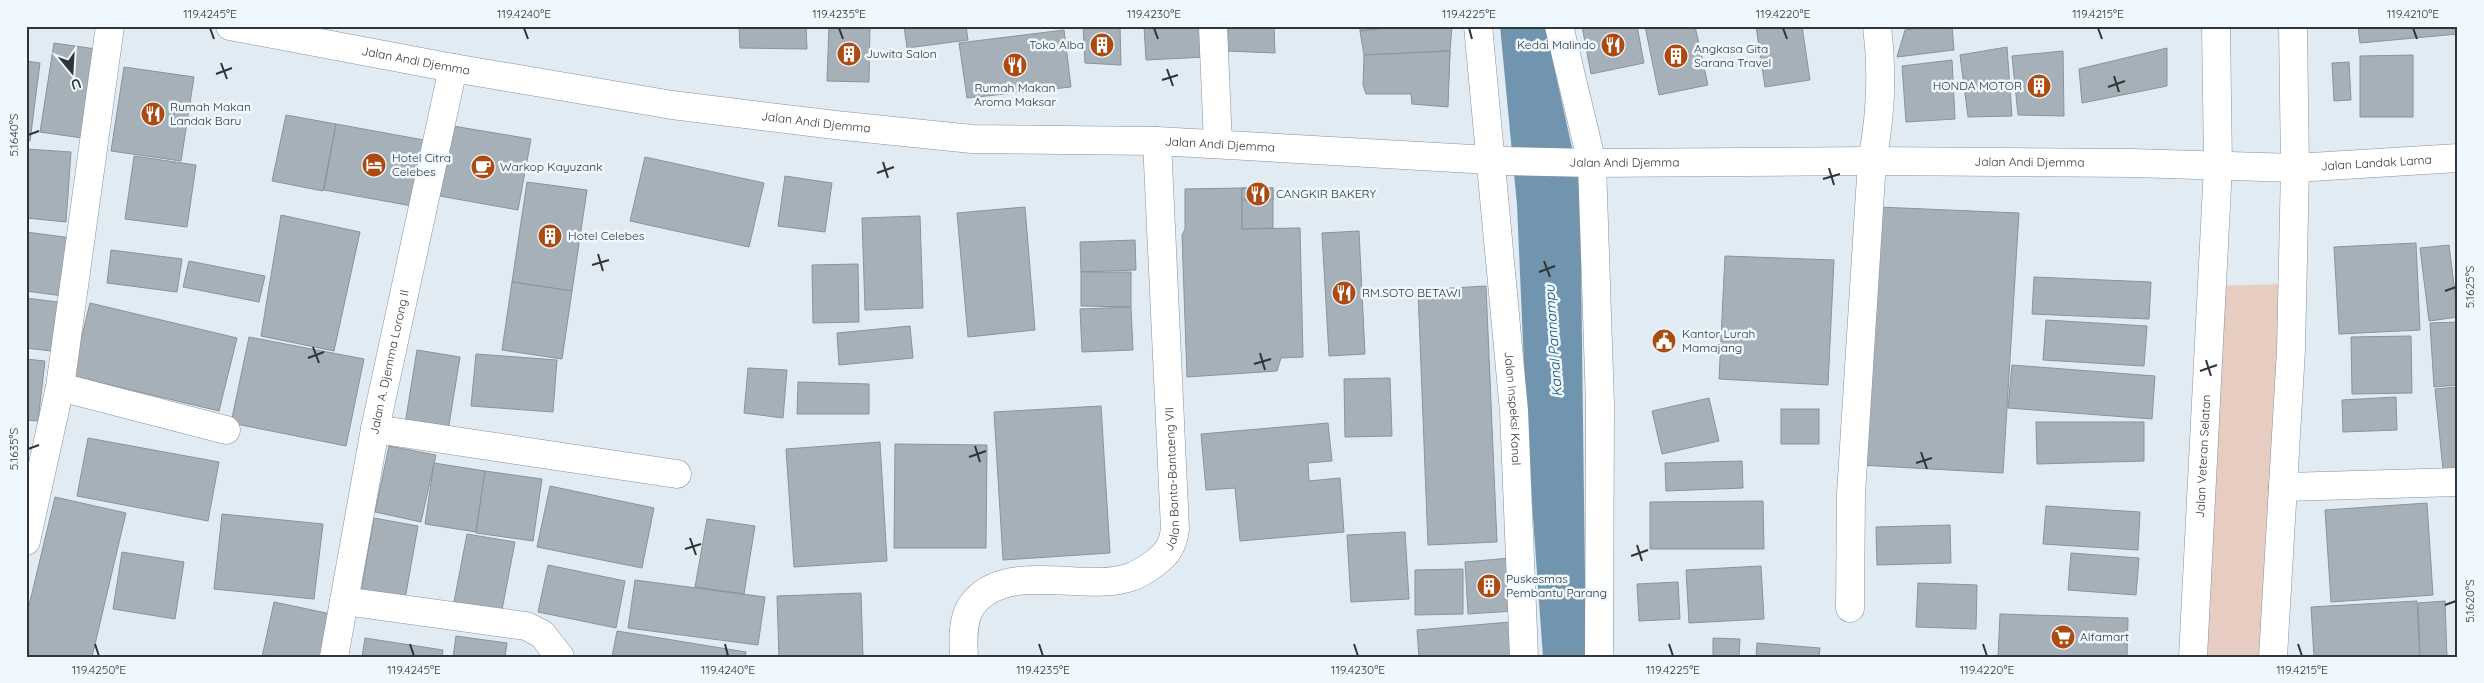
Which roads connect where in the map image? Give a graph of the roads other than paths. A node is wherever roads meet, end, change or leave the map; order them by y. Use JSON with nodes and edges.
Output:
{"nodes":[{"id":1,"x":110,"y":26,"type":"edge"},
{"id":2,"x":230,"y":26,"type":"edge"},
{"id":3,"x":1213,"y":26,"type":"edge"},
{"id":4,"x":1478,"y":26,"type":"edge"},
{"id":5,"x":1558,"y":26,"type":"edge"},
{"id":6,"x":1877,"y":26,"type":"edge"},
{"id":7,"x":2216,"y":26,"type":"edge"},
{"id":8,"x":2293,"y":26,"type":"edge"},
{"id":9,"x":453,"y":68,"type":"junction"},
{"id":10,"x":1157,"y":141,"type":"junction"},
{"id":11,"x":1218,"y":144,"type":"junction"},
{"id":12,"x":2458,"y":158,"type":"edge"},
{"id":13,"x":1500,"y":161,"type":"junction"},
{"id":14,"x":1872,"y":161,"type":"junction"},
{"id":15,"x":1584,"y":163,"type":"junction"},
{"id":16,"x":2218,"y":166,"type":"junction"},
{"id":17,"x":2295,"y":168,"type":"junction"},
{"id":18,"x":60,"y":387,"type":"junction"},
{"id":19,"x":375,"y":429,"type":"junction"},
{"id":20,"x":226,"y":430,"type":"dead end"},
{"id":21,"x":677,"y":474,"type":"dead end"},
{"id":22,"x":2458,"y":482,"type":"edge"},
{"id":23,"x":2283,"y":487,"type":"junction"},
{"id":24,"x":26,"y":541,"type":"edge"},
{"id":25,"x":344,"y":601,"type":"junction"},
{"id":26,"x":1850,"y":608,"type":"dead end"},
{"id":27,"x":334,"y":657,"type":"edge"},
{"id":28,"x":560,"y":657,"type":"edge"},
{"id":29,"x":964,"y":657,"type":"edge"},
{"id":30,"x":1524,"y":657,"type":"edge"},
{"id":31,"x":1599,"y":657,"type":"edge"},
{"id":32,"x":2193,"y":657,"type":"edge"},
{"id":33,"x":2273,"y":657,"type":"edge"}],
"edges":[{"from":1,"to":18,"type":"street"},
{"from":2,"to":9,"type":"street","name":"Jalan Andi Djemma"},
{"from":3,"to":11,"type":"street"},
{"from":4,"to":13,"type":"street","name":"Jalan Inspeksi Kanal"},
{"from":5,"to":15,"type":"street"},
{"from":6,"to":14,"type":"street"},
{"from":7,"to":16,"type":"street","name":"Jalan Veteran Selatan"},
{"from":8,"to":17,"type":"street"},
{"from":9,"to":10,"type":"street","name":"Jalan Andi Djemma"},
{"from":9,"to":19,"type":"street","name":"Jalan A. Djemma Lorong II"},
{"from":10,"to":11,"type":"street","name":"Jalan Andi Djemma"},
{"from":10,"to":29,"type":"street","name":"Jalan Banta-Bantaeng VII"},
{"from":11,"to":13,"type":"street","name":"Jalan Andi Djemma"},
{"from":12,"to":17,"type":"street","name":"Jalan Landak Lama"},
{"from":13,"to":15,"type":"street","name":"Jalan Andi Djemma"},
{"from":13,"to":30,"type":"street","name":"Jalan Inspeksi Kanal"},
{"from":14,"to":15,"type":"street","name":"Jalan Andi Djemma"},
{"from":14,"to":16,"type":"street","name":"Jalan Andi Djemma"},
{"from":14,"to":26,"type":"street"},
{"from":15,"to":31,"type":"street"},
{"from":16,"to":17,"type":"street"},
{"from":16,"to":32,"type":"street","name":"Jalan Veteran Selatan"},
{"from":17,"to":23,"type":"street"},
{"from":18,"to":20,"type":"street"},
{"from":18,"to":24,"type":"street"},
{"from":19,"to":21,"type":"street"},
{"from":19,"to":25,"type":"street","name":"Jalan A. Djemma Lorong II"},
{"from":22,"to":23,"type":"street"},
{"from":23,"to":33,"type":"street"},
{"from":25,"to":27,"type":"street","name":"Jalan A. Djemma Lorong II"},
{"from":25,"to":28,"type":"street"}]}
